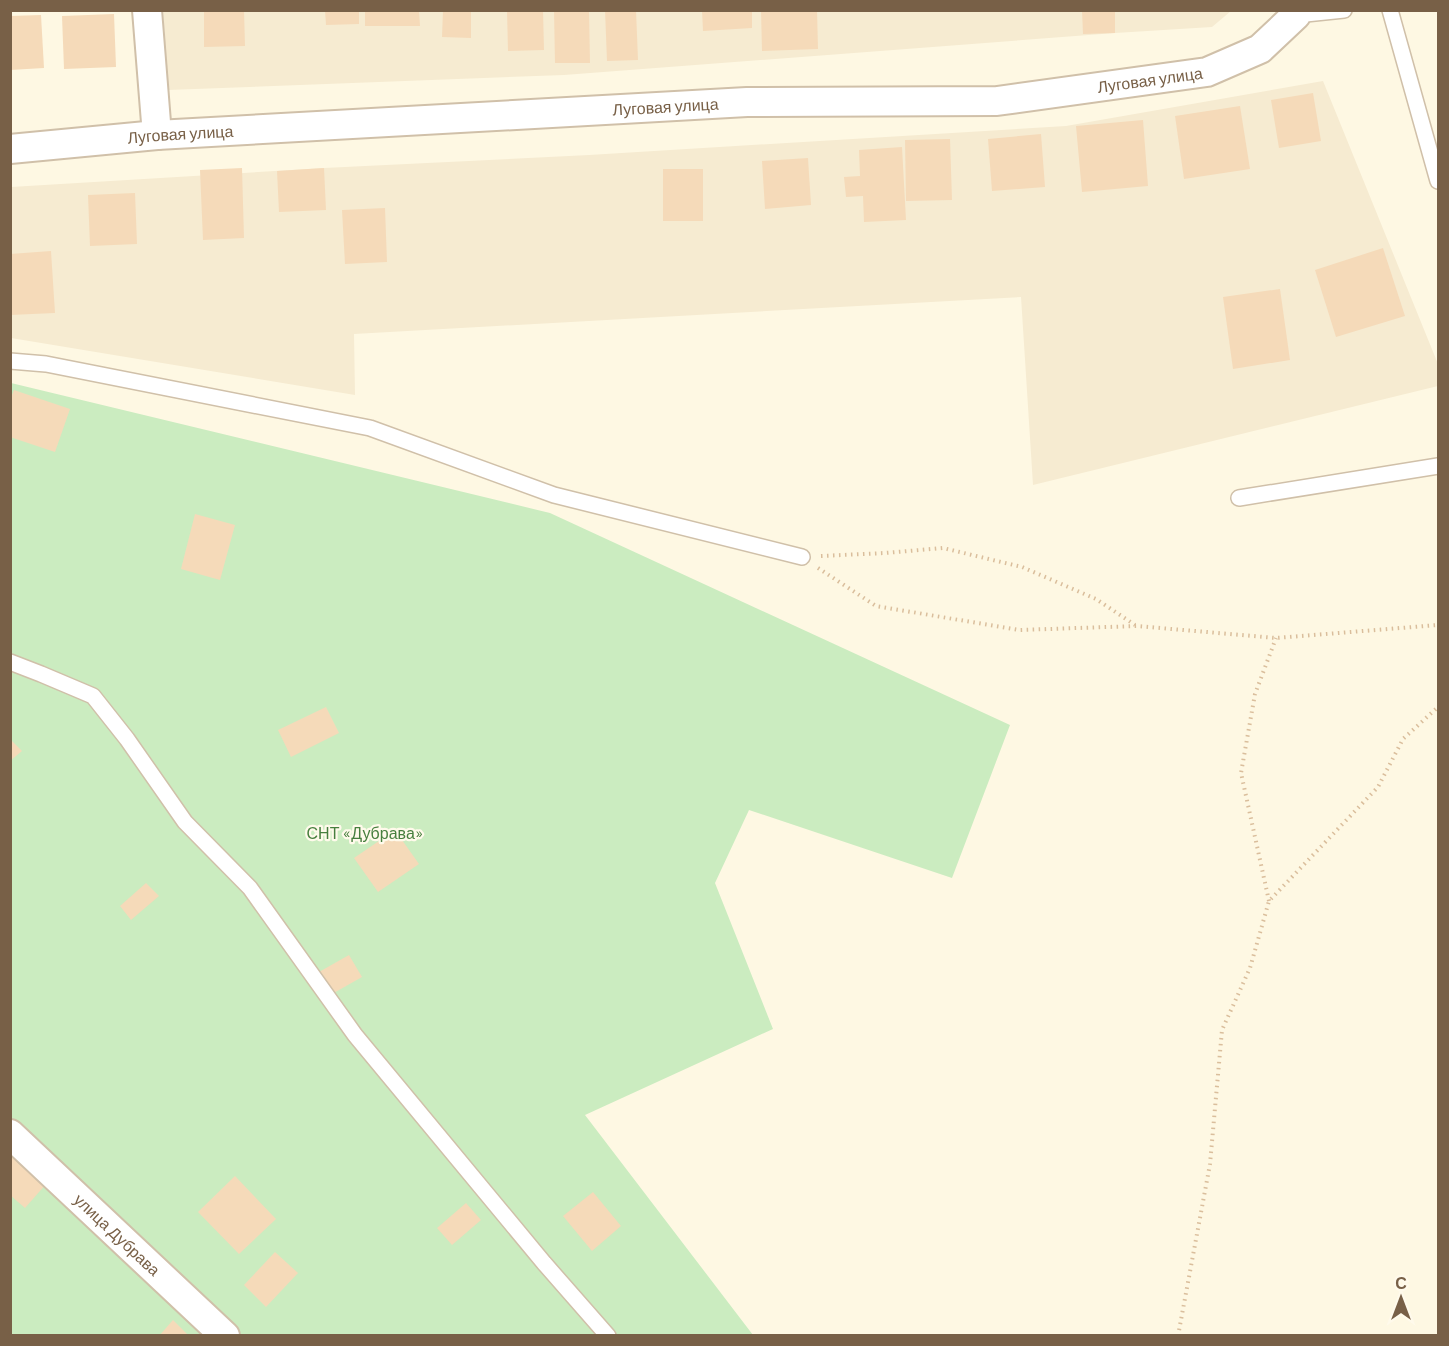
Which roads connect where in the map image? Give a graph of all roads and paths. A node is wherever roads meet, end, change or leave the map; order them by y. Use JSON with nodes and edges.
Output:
{"nodes":[{"id":1,"x":147,"y":10,"type":"edge"},
{"id":2,"x":1344,"y":10,"type":"edge"},
{"id":3,"x":1390,"y":10,"type":"edge"},
{"id":4,"x":1297,"y":13,"type":"edge"},
{"id":5,"x":157,"y":135,"type":"junction"},
{"id":6,"x":10,"y":149,"type":"edge"},
{"id":7,"x":1438,"y":181,"type":"edge"},
{"id":8,"x":10,"y":361,"type":"edge"},
{"id":9,"x":1438,"y":466,"type":"edge"},
{"id":10,"x":1239,"y":498,"type":"dead end"},
{"id":11,"x":802,"y":557,"type":"junction"},
{"id":12,"x":1438,"y":625,"type":"edge"},
{"id":13,"x":1137,"y":626,"type":"junction"},
{"id":14,"x":1275,"y":638,"type":"junction"},
{"id":15,"x":10,"y":663,"type":"edge"},
{"id":16,"x":1438,"y":707,"type":"edge"},
{"id":17,"x":1269,"y":901,"type":"junction"},
{"id":18,"x":10,"y":1134,"type":"edge"},
{"id":19,"x":225,"y":1335,"type":"edge"},
{"id":20,"x":608,"y":1335,"type":"edge"},
{"id":21,"x":1178,"y":1335,"type":"edge"}],
"edges":[{"from":1,"to":5,"type":"street"},
{"from":2,"to":4,"type":"lane"},
{"from":3,"to":7,"type":"lane"},
{"from":4,"to":5,"type":"street","name":"Луговая улица"},
{"from":5,"to":6,"type":"street","name":"Луговая улица"},
{"from":8,"to":11,"type":"lane"},
{"from":9,"to":10,"type":"lane"},
{"from":11,"to":13,"type":"path"},
{"from":11,"to":13,"type":"path"},
{"from":12,"to":14,"type":"path"},
{"from":13,"to":14,"type":"path"},
{"from":14,"to":17,"type":"path"},
{"from":15,"to":20,"type":"lane"},
{"from":16,"to":17,"type":"path"},
{"from":17,"to":21,"type":"path"},
{"from":18,"to":19,"type":"street","name":"улица Дубрава"}]}
